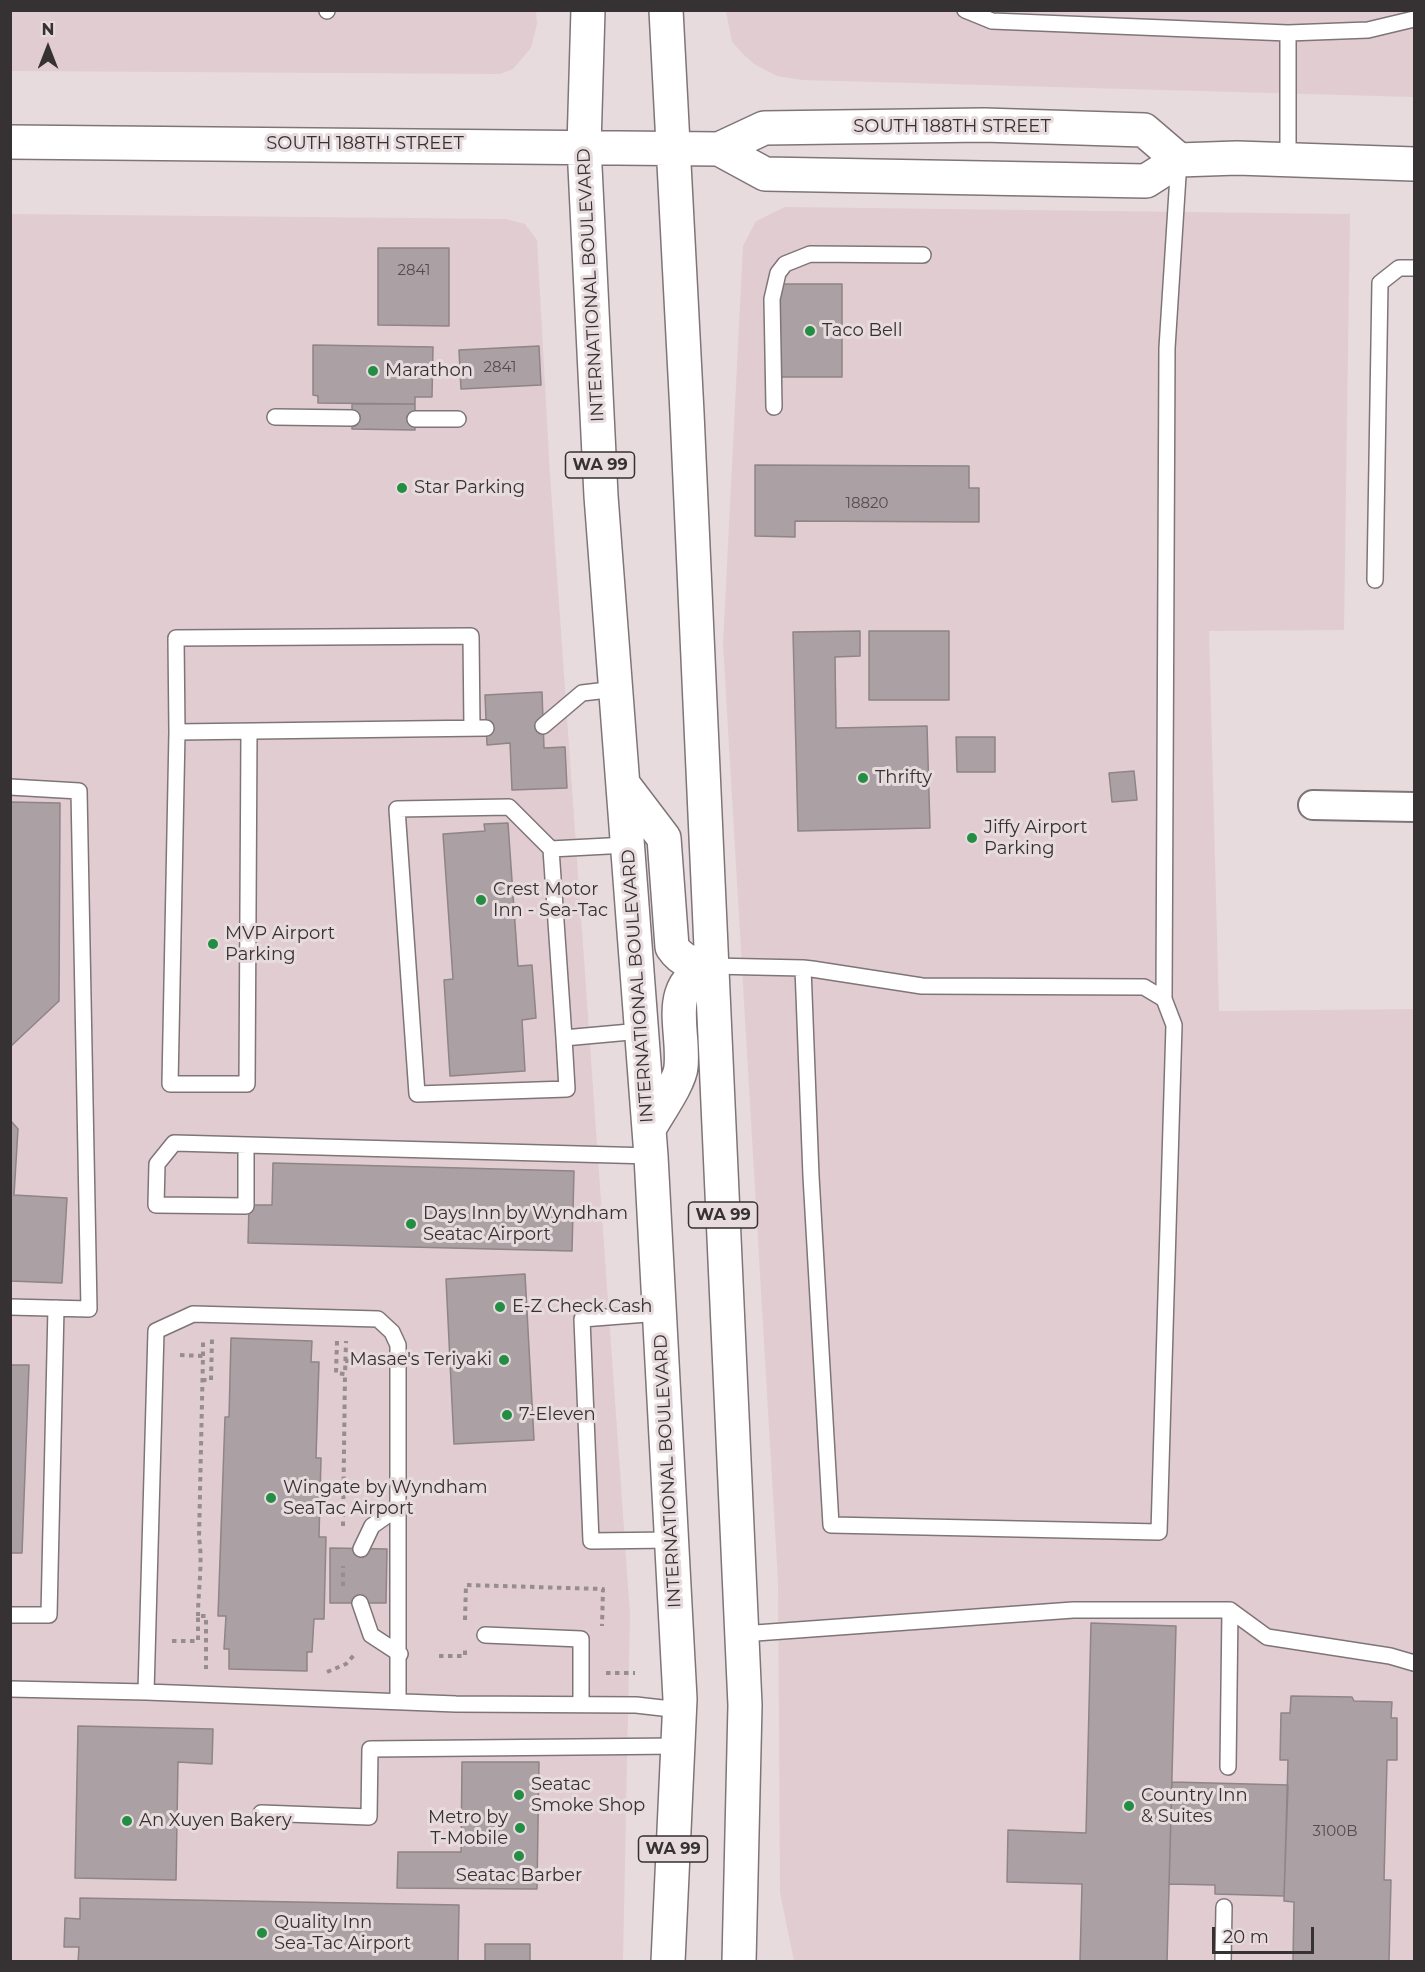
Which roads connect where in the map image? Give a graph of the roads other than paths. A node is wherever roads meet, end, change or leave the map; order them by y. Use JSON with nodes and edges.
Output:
{"nodes":[{"id":1,"x":588,"y":10,"type":"edge"},
{"id":2,"x":666,"y":10,"type":"edge"},
{"id":3,"x":965,"y":10,"type":"edge"},
{"id":4,"x":1414,"y":19,"type":"edge"},
{"id":5,"x":1288,"y":33,"type":"junction"},
{"id":6,"x":10,"y":142,"type":"edge"},
{"id":7,"x":584,"y":146,"type":"junction"},
{"id":8,"x":673,"y":148,"type":"junction"},
{"id":9,"x":719,"y":149,"type":"junction"},
{"id":10,"x":1288,"y":159,"type":"junction"},
{"id":11,"x":1179,"y":160,"type":"junction"},
{"id":12,"x":1414,"y":164,"type":"edge"},
{"id":13,"x":923,"y":255,"type":"dead end"},
{"id":14,"x":1414,"y":268,"type":"edge"},
{"id":15,"x":774,"y":407,"type":"dead end"},
{"id":16,"x":275,"y":417,"type":"dead end"},
{"id":17,"x":352,"y":418,"type":"dead end"},
{"id":18,"x":415,"y":419,"type":"dead end"},
{"id":19,"x":458,"y":419,"type":"dead end"},
{"id":20,"x":1375,"y":580,"type":"dead end"},
{"id":21,"x":616,"y":689,"type":"junction"},
{"id":22,"x":543,"y":726,"type":"dead end"},
{"id":23,"x":177,"y":732,"type":"junction"},
{"id":24,"x":249,"y":732,"type":"junction"},
{"id":25,"x":623,"y":784,"type":"junction"},
{"id":26,"x":10,"y":787,"type":"edge"},
{"id":27,"x":1312,"y":805,"type":"dead end"},
{"id":28,"x":1414,"y":807,"type":"edge"},
{"id":29,"x":627,"y":845,"type":"junction"},
{"id":30,"x":551,"y":849,"type":"junction"},
{"id":31,"x":712,"y":966,"type":"junction"},
{"id":32,"x":803,"y":968,"type":"junction"},
{"id":33,"x":1164,"y":999,"type":"junction"},
{"id":34,"x":641,"y":1031,"type":"junction"},
{"id":35,"x":564,"y":1038,"type":"junction"},
{"id":36,"x":650,"y":1142,"type":"junction"},
{"id":37,"x":246,"y":1145,"type":"junction"},
{"id":38,"x":10,"y":1307,"type":"edge"},
{"id":39,"x":56,"y":1308,"type":"junction"},
{"id":40,"x":660,"y":1313,"type":"junction"},
{"id":41,"x":399,"y":1507,"type":"junction"},
{"id":42,"x":672,"y":1539,"type":"junction"},
{"id":43,"x":361,"y":1549,"type":"dead end"},
{"id":44,"x":360,"y":1604,"type":"dead end"},
{"id":45,"x":1230,"y":1610,"type":"junction"},
{"id":46,"x":10,"y":1614,"type":"edge"},
{"id":47,"x":742,"y":1634,"type":"junction"},
{"id":48,"x":485,"y":1635,"type":"dead end"},
{"id":49,"x":400,"y":1654,"type":"junction"},
{"id":50,"x":1414,"y":1663,"type":"edge"},
{"id":51,"x":10,"y":1689,"type":"edge"},
{"id":52,"x":146,"y":1692,"type":"junction"},
{"id":53,"x":398,"y":1700,"type":"junction"},
{"id":54,"x":581,"y":1704,"type":"junction"},
{"id":55,"x":680,"y":1710,"type":"junction"},
{"id":56,"x":678,"y":1746,"type":"junction"},
{"id":57,"x":1228,"y":1767,"type":"dead end"},
{"id":58,"x":261,"y":1813,"type":"dead end"},
{"id":59,"x":1224,"y":1907,"type":"dead end"},
{"id":60,"x":668,"y":1962,"type":"edge"},
{"id":61,"x":739,"y":1962,"type":"edge"},
{"id":62,"x":1223,"y":1962,"type":"edge"}],
"edges":[{"from":1,"to":7,"type":"main road","name":"INTERNATIONAL BOULEVARD","number":"WA 99"},
{"from":2,"to":8,"type":"main road","number":"WA 99"},
{"from":3,"to":5,"type":"lane"},
{"from":4,"to":5,"type":"lane"},
{"from":5,"to":10,"type":"lane"},
{"from":6,"to":7,"type":"main road","name":"SOUTH 188TH STREET"},
{"from":7,"to":8,"type":"main road","name":"SOUTH 188TH STREET"},
{"from":7,"to":21,"type":"main road","name":"INTERNATIONAL BOULEVARD","number":"WA 99"},
{"from":8,"to":9,"type":"main road","name":"SOUTH 188TH STREET"},
{"from":8,"to":31,"type":"main road","number":"WA 99"},
{"from":9,"to":11,"type":"main road","name":"SOUTH 188TH STREET"},
{"from":9,"to":11,"type":"main road","name":"SOUTH 188TH STREET"},
{"from":10,"to":11,"type":"main road"},
{"from":10,"to":12,"type":"main road"},
{"from":11,"to":33,"type":"lane"},
{"from":13,"to":15,"type":"lane"},
{"from":14,"to":20,"type":"lane"},
{"from":16,"to":17,"type":"lane"},
{"from":18,"to":19,"type":"lane"},
{"from":21,"to":22,"type":"lane"},
{"from":21,"to":25,"type":"main road","name":"INTERNATIONAL BOULEVARD","number":"WA 99"},
{"from":23,"to":24,"type":"lane"},
{"from":23,"to":24,"type":"lane"},
{"from":23,"to":24,"type":"lane"},
{"from":25,"to":29,"type":"main road","name":"INTERNATIONAL BOULEVARD","number":"WA 99"},
{"from":25,"to":31,"type":"main road"},
{"from":26,"to":39,"type":"lane"},
{"from":27,"to":28,"type":"street"},
{"from":29,"to":30,"type":"lane"},
{"from":29,"to":34,"type":"main road","name":"INTERNATIONAL BOULEVARD","number":"WA 99"},
{"from":30,"to":35,"type":"lane"},
{"from":30,"to":35,"type":"lane"},
{"from":31,"to":32,"type":"lane"},
{"from":31,"to":36,"type":"main road"},
{"from":31,"to":47,"type":"main road","number":"WA 99"},
{"from":32,"to":33,"type":"lane"},
{"from":32,"to":33,"type":"lane"},
{"from":34,"to":35,"type":"lane"},
{"from":34,"to":36,"type":"main road","name":"INTERNATIONAL BOULEVARD","number":"WA 99"},
{"from":36,"to":37,"type":"lane"},
{"from":36,"to":40,"type":"main road","name":"INTERNATIONAL BOULEVARD","number":"WA 99"},
{"from":37,"to":37,"type":"lane"},
{"from":38,"to":39,"type":"lane"},
{"from":39,"to":46,"type":"lane"},
{"from":40,"to":42,"type":"main road","name":"INTERNATIONAL BOULEVARD","number":"WA 99"},
{"from":40,"to":42,"type":"lane"},
{"from":41,"to":43,"type":"lane"},
{"from":41,"to":49,"type":"lane"},
{"from":41,"to":52,"type":"lane"},
{"from":42,"to":55,"type":"main road","name":"INTERNATIONAL BOULEVARD","number":"WA 99"},
{"from":44,"to":49,"type":"lane"},
{"from":45,"to":47,"type":"lane"},
{"from":45,"to":50,"type":"lane"},
{"from":45,"to":57,"type":"lane"},
{"from":47,"to":61,"type":"main road","number":"WA 99"},
{"from":48,"to":54,"type":"lane"},
{"from":49,"to":53,"type":"lane"},
{"from":51,"to":52,"type":"lane"},
{"from":52,"to":53,"type":"lane"},
{"from":53,"to":54,"type":"lane"},
{"from":54,"to":55,"type":"lane"},
{"from":55,"to":56,"type":"main road","name":"INTERNATIONAL BOULEVARD","number":"WA 99"},
{"from":56,"to":58,"type":"lane"},
{"from":56,"to":60,"type":"main road","name":"INTERNATIONAL BOULEVARD","number":"WA 99"},
{"from":59,"to":62,"type":"lane"}]}
